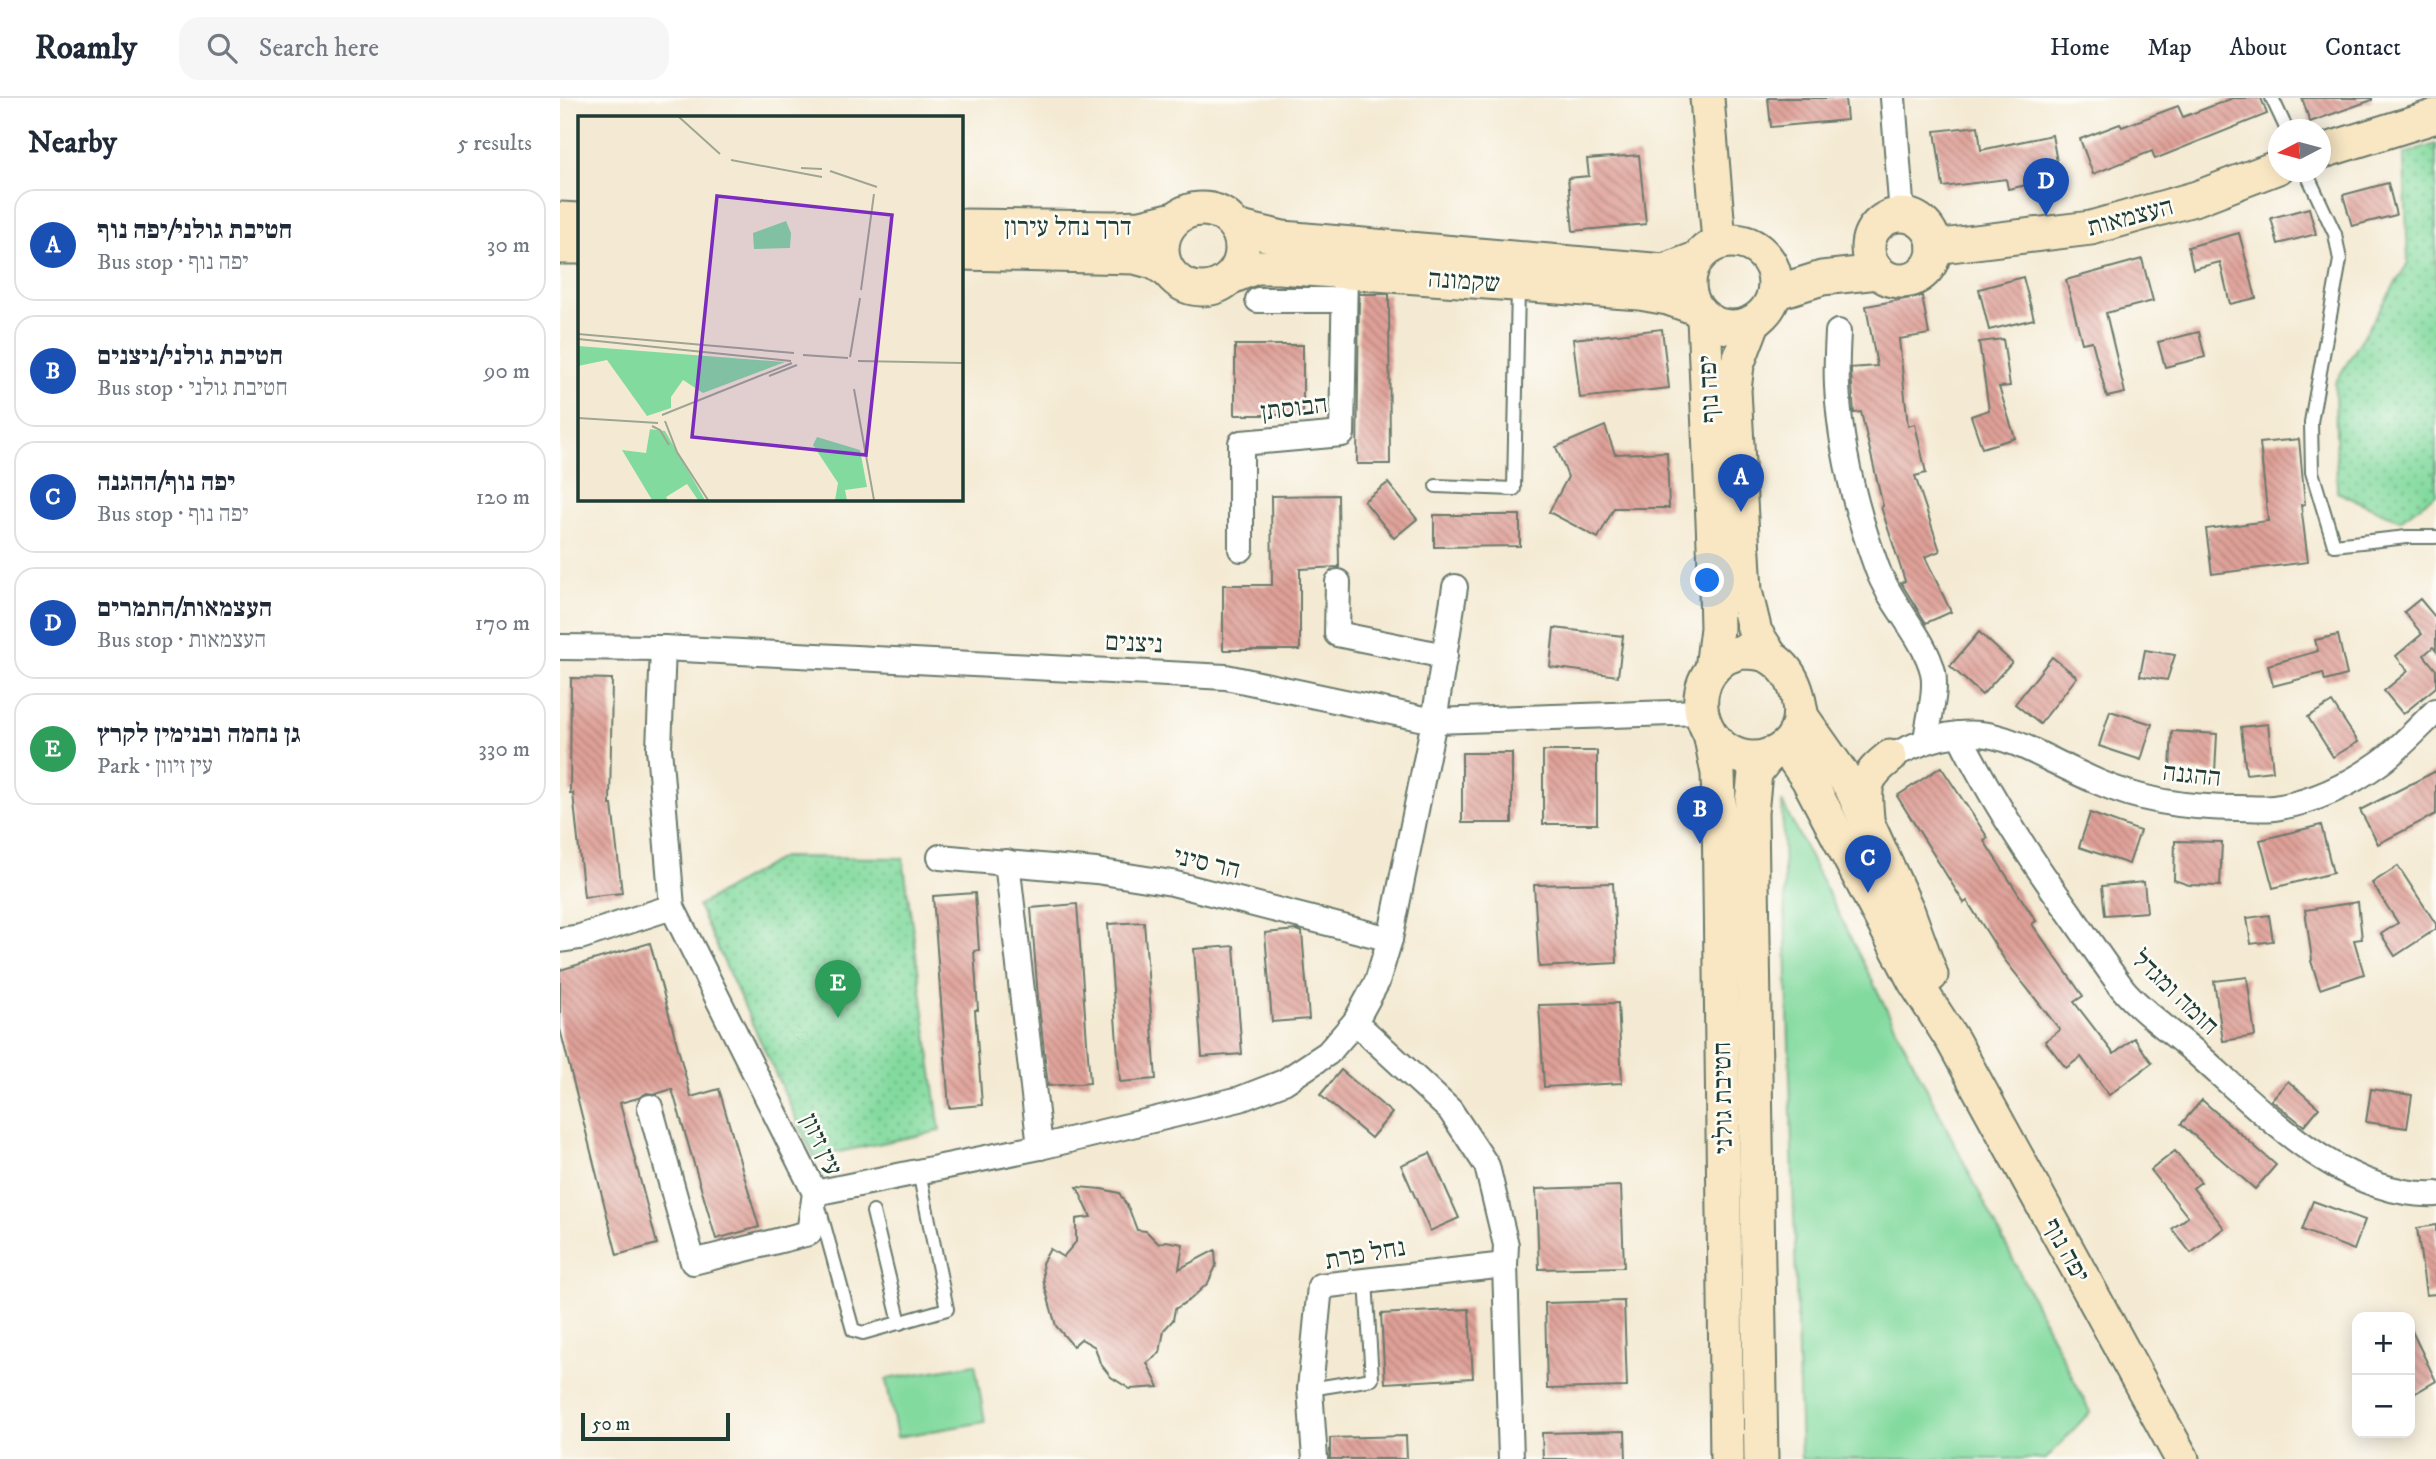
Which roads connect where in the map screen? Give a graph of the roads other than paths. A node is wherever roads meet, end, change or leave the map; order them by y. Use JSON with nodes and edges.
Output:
{"nodes":[{"id":1,"x":1707,"y":98,"type":"edge"},
{"id":2,"x":1894,"y":98,"type":"edge"},
{"id":3,"x":2272,"y":98,"type":"edge"},
{"id":4,"x":2436,"y":116,"type":"edge"},
{"id":5,"x":2282,"y":119,"type":"edge"},
{"id":6,"x":2331,"y":149,"type":"edge"},
{"id":7,"x":2268,"y":171,"type":"edge"},
{"id":8,"x":2311,"y":182,"type":"edge"},
{"id":9,"x":1907,"y":215,"type":"junction"},
{"id":10,"x":560,"y":219,"type":"edge"},
{"id":11,"x":1174,"y":219,"type":"junction"},
{"id":12,"x":578,"y":220,"type":"edge"},
{"id":13,"x":962,"y":226,"type":"edge"},
{"id":14,"x":1236,"y":227,"type":"junction"},
{"id":15,"x":560,"y":247,"type":"edge"},
{"id":16,"x":578,"y":247,"type":"edge"},
{"id":17,"x":1934,"y":247,"type":"junction"},
{"id":18,"x":1708,"y":251,"type":"junction"},
{"id":19,"x":962,"y":253,"type":"edge"},
{"id":20,"x":1873,"y":259,"type":"junction"},
{"id":21,"x":1168,"y":271,"type":"junction"},
{"id":22,"x":1518,"y":271,"type":"junction"},
{"id":23,"x":1231,"y":277,"type":"junction"},
{"id":24,"x":1774,"y":283,"type":"junction"},
{"id":25,"x":1344,"y":286,"type":"junction"},
{"id":26,"x":1258,"y":300,"type":"dead end"},
{"id":27,"x":1700,"y":313,"type":"junction"},
{"id":28,"x":1753,"y":323,"type":"junction"},
{"id":29,"x":1838,"y":332,"type":"dead end"},
{"id":30,"x":1436,"y":486,"type":"dead end"},
{"id":31,"x":2436,"y":537,"type":"edge"},
{"id":32,"x":1241,"y":550,"type":"dead end"},
{"id":33,"x":1338,"y":582,"type":"dead end"},
{"id":34,"x":1455,"y":587,"type":"dead end"},
{"id":35,"x":560,"y":647,"type":"edge"},
{"id":36,"x":663,"y":648,"type":"junction"},
{"id":37,"x":1445,"y":656,"type":"junction"},
{"id":38,"x":1772,"y":658,"type":"junction"},
{"id":39,"x":1712,"y":669,"type":"junction"},
{"id":40,"x":1799,"y":703,"type":"junction"},
{"id":41,"x":2436,"y":711,"type":"edge"},
{"id":42,"x":1434,"y":721,"type":"junction"},
{"id":43,"x":1706,"y":725,"type":"junction"},
{"id":44,"x":1959,"y":734,"type":"junction"},
{"id":45,"x":1926,"y":741,"type":"junction"},
{"id":46,"x":1824,"y":745,"type":"junction"},
{"id":47,"x":1776,"y":752,"type":"junction"},
{"id":48,"x":1890,"y":757,"type":"junction"},
{"id":49,"x":1867,"y":821,"type":"junction"},
{"id":50,"x":940,"y":857,"type":"dead end"},
{"id":51,"x":1007,"y":862,"type":"junction"},
{"id":52,"x":672,"y":907,"type":"junction"},
{"id":53,"x":1390,"y":939,"type":"junction"},
{"id":54,"x":560,"y":940,"type":"edge"},
{"id":55,"x":1355,"y":1022,"type":"junction"},
{"id":56,"x":1953,"y":1041,"type":"junction"},
{"id":57,"x":650,"y":1107,"type":"dead end"},
{"id":58,"x":1040,"y":1147,"type":"junction"},
{"id":59,"x":919,"y":1171,"type":"junction"},
{"id":60,"x":815,"y":1193,"type":"junction"},
{"id":61,"x":2436,"y":1194,"type":"edge"},
{"id":62,"x":873,"y":1212,"type":"dead end"},
{"id":63,"x":1505,"y":1265,"type":"junction"},
{"id":64,"x":1366,"y":1280,"type":"junction"},
{"id":65,"x":900,"y":1323,"type":"junction"},
{"id":66,"x":1310,"y":1388,"type":"junction"},
{"id":67,"x":1315,"y":1459,"type":"edge"},
{"id":68,"x":1511,"y":1459,"type":"edge"},
{"id":69,"x":1727,"y":1459,"type":"edge"},
{"id":70,"x":1761,"y":1459,"type":"edge"},
{"id":71,"x":2182,"y":1459,"type":"edge"}],
"edges":[{"from":1,"to":18,"type":"street"},
{"from":2,"to":9,"type":"street"},
{"from":3,"to":5,"type":"lane"},
{"from":4,"to":6,"type":"street"},
{"from":7,"to":17,"type":"street","name":"העצמאות"},
{"from":8,"to":31,"type":"lane"},
{"from":9,"to":17,"type":"street"},
{"from":9,"to":20,"type":"street"},
{"from":10,"to":12,"type":"street"},
{"from":11,"to":13,"type":"street","name":"דרך נחל עירון"},
{"from":11,"to":14,"type":"street"},
{"from":11,"to":21,"type":"street"},
{"from":14,"to":22,"type":"street","name":"שקמונה"},
{"from":14,"to":23,"type":"street"},
{"from":15,"to":16,"type":"street"},
{"from":17,"to":20,"type":"street"},
{"from":18,"to":22,"type":"street","name":"שקמונה"},
{"from":18,"to":24,"type":"street"},
{"from":18,"to":27,"type":"street"},
{"from":19,"to":21,"type":"street","name":"דרך נחל עירון"},
{"from":20,"to":24,"type":"street"},
{"from":21,"to":23,"type":"street"},
{"from":22,"to":25,"type":"street","name":"שקמונה"},
{"from":22,"to":27,"type":"street","name":"שקמונה"},
{"from":22,"to":30,"type":"lane"},
{"from":23,"to":25,"type":"street","name":"שקמונה"},
{"from":24,"to":28,"type":"street"},
{"from":25,"to":26,"type":"street"},
{"from":25,"to":32,"type":"street","name":"הבוסתן"},
{"from":27,"to":28,"type":"street"},
{"from":27,"to":39,"type":"street","name":"יפה נוף"},
{"from":28,"to":38,"type":"street","name":"יפה נוף"},
{"from":29,"to":45,"type":"street"},
{"from":33,"to":37,"type":"street"},
{"from":34,"to":37,"type":"street"},
{"from":35,"to":36,"type":"street","name":"ניצנים"},
{"from":36,"to":42,"type":"street","name":"ניצנים"},
{"from":36,"to":52,"type":"street","name":"עין זיוון"},
{"from":37,"to":42,"type":"street"},
{"from":38,"to":39,"type":"street"},
{"from":38,"to":40,"type":"street"},
{"from":39,"to":43,"type":"street"},
{"from":40,"to":46,"type":"street","name":"יפה נוף"},
{"from":40,"to":47,"type":"street"},
{"from":41,"to":44,"type":"street","name":"ההגנה"},
{"from":42,"to":43,"type":"street","name":"ניצנים"},
{"from":42,"to":53,"type":"street"},
{"from":43,"to":47,"type":"street"},
{"from":43,"to":69,"type":"street","name":"חטיבת גולני"},
{"from":44,"to":45,"type":"street","name":"ההגנה"},
{"from":44,"to":61,"type":"street","name":"חומה ומגדל"},
{"from":45,"to":48,"type":"street","name":"ההגנה"},
{"from":46,"to":48,"type":"street"},
{"from":46,"to":49,"type":"street","name":"יפה נוף"},
{"from":47,"to":56,"type":"street","name":"יפה נוף"},
{"from":47,"to":70,"type":"street","name":"חטיבת גולני"},
{"from":48,"to":49,"type":"street"},
{"from":49,"to":56,"type":"street","name":"יפה נוף"},
{"from":50,"to":51,"type":"street","name":"הר סיני"},
{"from":51,"to":53,"type":"street","name":"הר סיני"},
{"from":51,"to":58,"type":"street"},
{"from":52,"to":54,"type":"street"},
{"from":52,"to":60,"type":"street","name":"עין זיוון"},
{"from":53,"to":55,"type":"street"},
{"from":55,"to":58,"type":"street"},
{"from":55,"to":63,"type":"street"},
{"from":56,"to":71,"type":"street","name":"יפה נוף"},
{"from":57,"to":60,"type":"street","name":"עין זיוון"},
{"from":58,"to":59,"type":"street"},
{"from":59,"to":60,"type":"street"},
{"from":59,"to":65,"type":"lane"},
{"from":60,"to":65,"type":"lane"},
{"from":62,"to":65,"type":"lane"},
{"from":63,"to":64,"type":"street","name":"נחל פרת"},
{"from":63,"to":68,"type":"street"},
{"from":64,"to":66,"type":"street","name":"נחל פרת"},
{"from":64,"to":66,"type":"lane"},
{"from":66,"to":67,"type":"street","name":"נחל פרת"}]}
